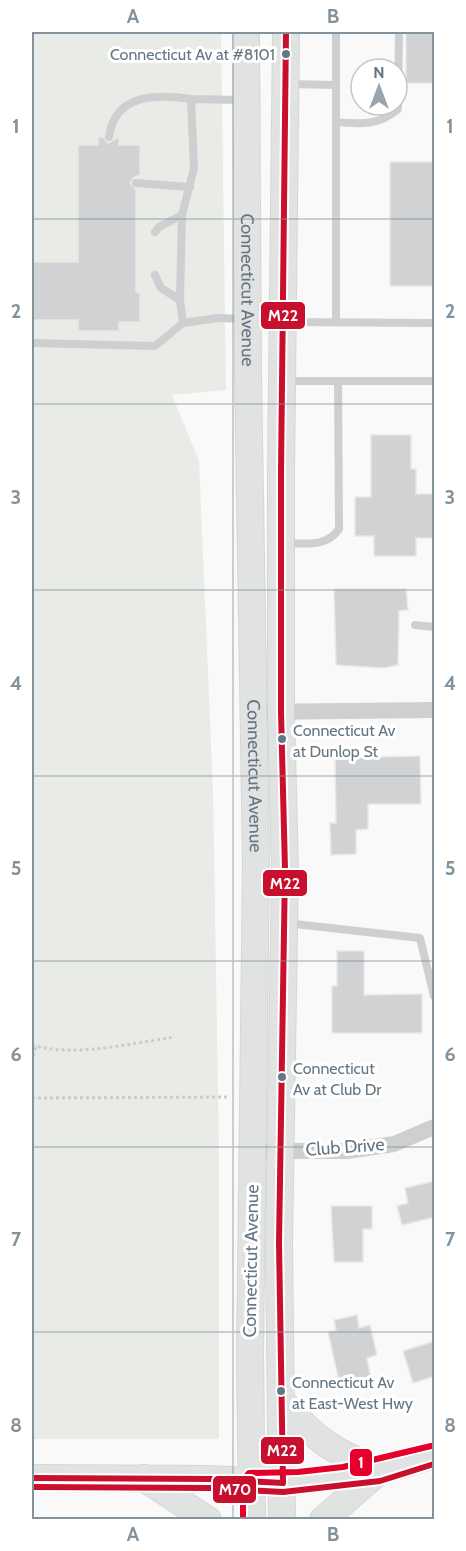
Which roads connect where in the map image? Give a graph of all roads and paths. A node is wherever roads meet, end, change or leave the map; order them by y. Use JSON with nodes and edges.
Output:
{"nodes":[{"id":1,"x":246,"y":32,"type":"edge"},
{"id":2,"x":286,"y":32,"type":"edge"},
{"id":3,"x":336,"y":32,"type":"edge"},
{"id":4,"x":399,"y":32,"type":"edge"},
{"id":5,"x":286,"y":84,"type":"junction"},
{"id":6,"x":336,"y":85,"type":"junction"},
{"id":7,"x":191,"y":99,"type":"junction"},
{"id":8,"x":247,"y":100,"type":"junction"},
{"id":9,"x":336,"y":122,"type":"junction"},
{"id":10,"x":109,"y":137,"type":"dead end"},
{"id":11,"x":136,"y":183,"type":"dead end"},
{"id":12,"x":190,"y":187,"type":"junction"},
{"id":13,"x":182,"y":215,"type":"junction"},
{"id":14,"x":155,"y":232,"type":"dead end"},
{"id":15,"x":155,"y":275,"type":"dead end"},
{"id":16,"x":180,"y":300,"type":"junction"},
{"id":17,"x":248,"y":320,"type":"junction"},
{"id":18,"x":283,"y":322,"type":"junction"},
{"id":19,"x":336,"y":322,"type":"junction"},
{"id":20,"x":435,"y":323,"type":"edge"},
{"id":21,"x":183,"y":324,"type":"junction"},
{"id":22,"x":32,"y":343,"type":"edge"},
{"id":23,"x":282,"y":381,"type":"junction"},
{"id":24,"x":338,"y":381,"type":"junction"},
{"id":25,"x":435,"y":381,"type":"edge"},
{"id":26,"x":281,"y":543,"type":"junction"},
{"id":27,"x":415,"y":625,"type":"dead end"},
{"id":28,"x":267,"y":627,"type":"junction"},
{"id":29,"x":435,"y":627,"type":"edge"},
{"id":30,"x":435,"y":710,"type":"edge"},
{"id":31,"x":254,"y":712,"type":"junction"},
{"id":32,"x":281,"y":712,"type":"junction"},
{"id":33,"x":284,"y":922,"type":"junction"},
{"id":34,"x":435,"y":996,"type":"edge"},
{"id":35,"x":174,"y":1036,"type":"dead end"},
{"id":36,"x":34,"y":1046,"type":"edge"},
{"id":37,"x":32,"y":1062,"type":"edge"},
{"id":38,"x":230,"y":1097,"type":"dead end"},
{"id":39,"x":32,"y":1098,"type":"edge"},
{"id":40,"x":435,"y":1127,"type":"edge"},
{"id":41,"x":252,"y":1151,"type":"junction"},
{"id":42,"x":281,"y":1151,"type":"junction"},
{"id":43,"x":281,"y":1400,"type":"junction"},
{"id":44,"x":435,"y":1455,"type":"edge"},
{"id":45,"x":378,"y":1472,"type":"junction"},
{"id":46,"x":32,"y":1478,"type":"edge"},
{"id":47,"x":144,"y":1478,"type":"junction"},
{"id":48,"x":252,"y":1481,"type":"junction"},
{"id":49,"x":283,"y":1483,"type":"junction"},
{"id":50,"x":208,"y":1520,"type":"edge"},
{"id":51,"x":252,"y":1520,"type":"edge"},
{"id":52,"x":282,"y":1520,"type":"edge"},
{"id":53,"x":323,"y":1520,"type":"edge"}],
"edges":[{"from":1,"to":8,"type":"main road","name":"Connecticut Avenue"},
{"from":2,"to":5,"type":"main road","name":"Connecticut Avenue"},
{"from":3,"to":6,"type":"lane"},
{"from":4,"to":9,"type":"lane"},
{"from":5,"to":6,"type":"lane"},
{"from":5,"to":18,"type":"main road","name":"Connecticut Avenue"},
{"from":6,"to":9,"type":"lane"},
{"from":7,"to":8,"type":"lane"},
{"from":7,"to":10,"type":"lane"},
{"from":7,"to":12,"type":"lane"},
{"from":8,"to":17,"type":"main road","name":"Connecticut Avenue"},
{"from":9,"to":19,"type":"lane"},
{"from":11,"to":12,"type":"lane"},
{"from":12,"to":13,"type":"lane"},
{"from":13,"to":14,"type":"lane"},
{"from":13,"to":16,"type":"lane"},
{"from":15,"to":16,"type":"lane"},
{"from":16,"to":21,"type":"lane"},
{"from":17,"to":21,"type":"lane"},
{"from":17,"to":28,"type":"main road","name":"Connecticut Avenue"},
{"from":18,"to":19,"type":"lane"},
{"from":18,"to":23,"type":"main road","name":"Connecticut Avenue"},
{"from":19,"to":20,"type":"lane"},
{"from":21,"to":22,"type":"lane"},
{"from":23,"to":24,"type":"lane"},
{"from":23,"to":26,"type":"main road","name":"Connecticut Avenue"},
{"from":24,"to":25,"type":"lane"},
{"from":24,"to":26,"type":"lane"},
{"from":26,"to":28,"type":"main road","name":"Connecticut Avenue"},
{"from":27,"to":29,"type":"lane"},
{"from":28,"to":31,"type":"main road","name":"Connecticut Avenue"},
{"from":28,"to":32,"type":"main road","name":"Connecticut Avenue"},
{"from":30,"to":32,"type":"street"},
{"from":31,"to":32,"type":"street"},
{"from":31,"to":41,"type":"main road","name":"Connecticut Avenue"},
{"from":32,"to":33,"type":"main road","name":"Connecticut Avenue"},
{"from":33,"to":34,"type":"lane"},
{"from":33,"to":42,"type":"main road","name":"Connecticut Avenue"},
{"from":35,"to":36,"type":"path"},
{"from":36,"to":37,"type":"path"},
{"from":38,"to":39,"type":"path"},
{"from":40,"to":42,"type":"street","name":"Club Drive"},
{"from":41,"to":42,"type":"street","name":"Club Drive"},
{"from":41,"to":48,"type":"main road","name":"Connecticut Avenue"},
{"from":42,"to":43,"type":"main road","name":"Connecticut Avenue"},
{"from":43,"to":45,"type":"main road"},
{"from":43,"to":49,"type":"main road","name":"Connecticut Avenue"},
{"from":44,"to":45,"type":"main road"},
{"from":45,"to":49,"type":"main road"},
{"from":45,"to":53,"type":"main road"},
{"from":46,"to":47,"type":"main road"},
{"from":47,"to":48,"type":"main road"},
{"from":47,"to":50,"type":"main road"},
{"from":48,"to":49,"type":"main road"},
{"from":48,"to":51,"type":"main road","name":"Connecticut Avenue"},
{"from":49,"to":52,"type":"main road","name":"Connecticut Avenue"}]}
